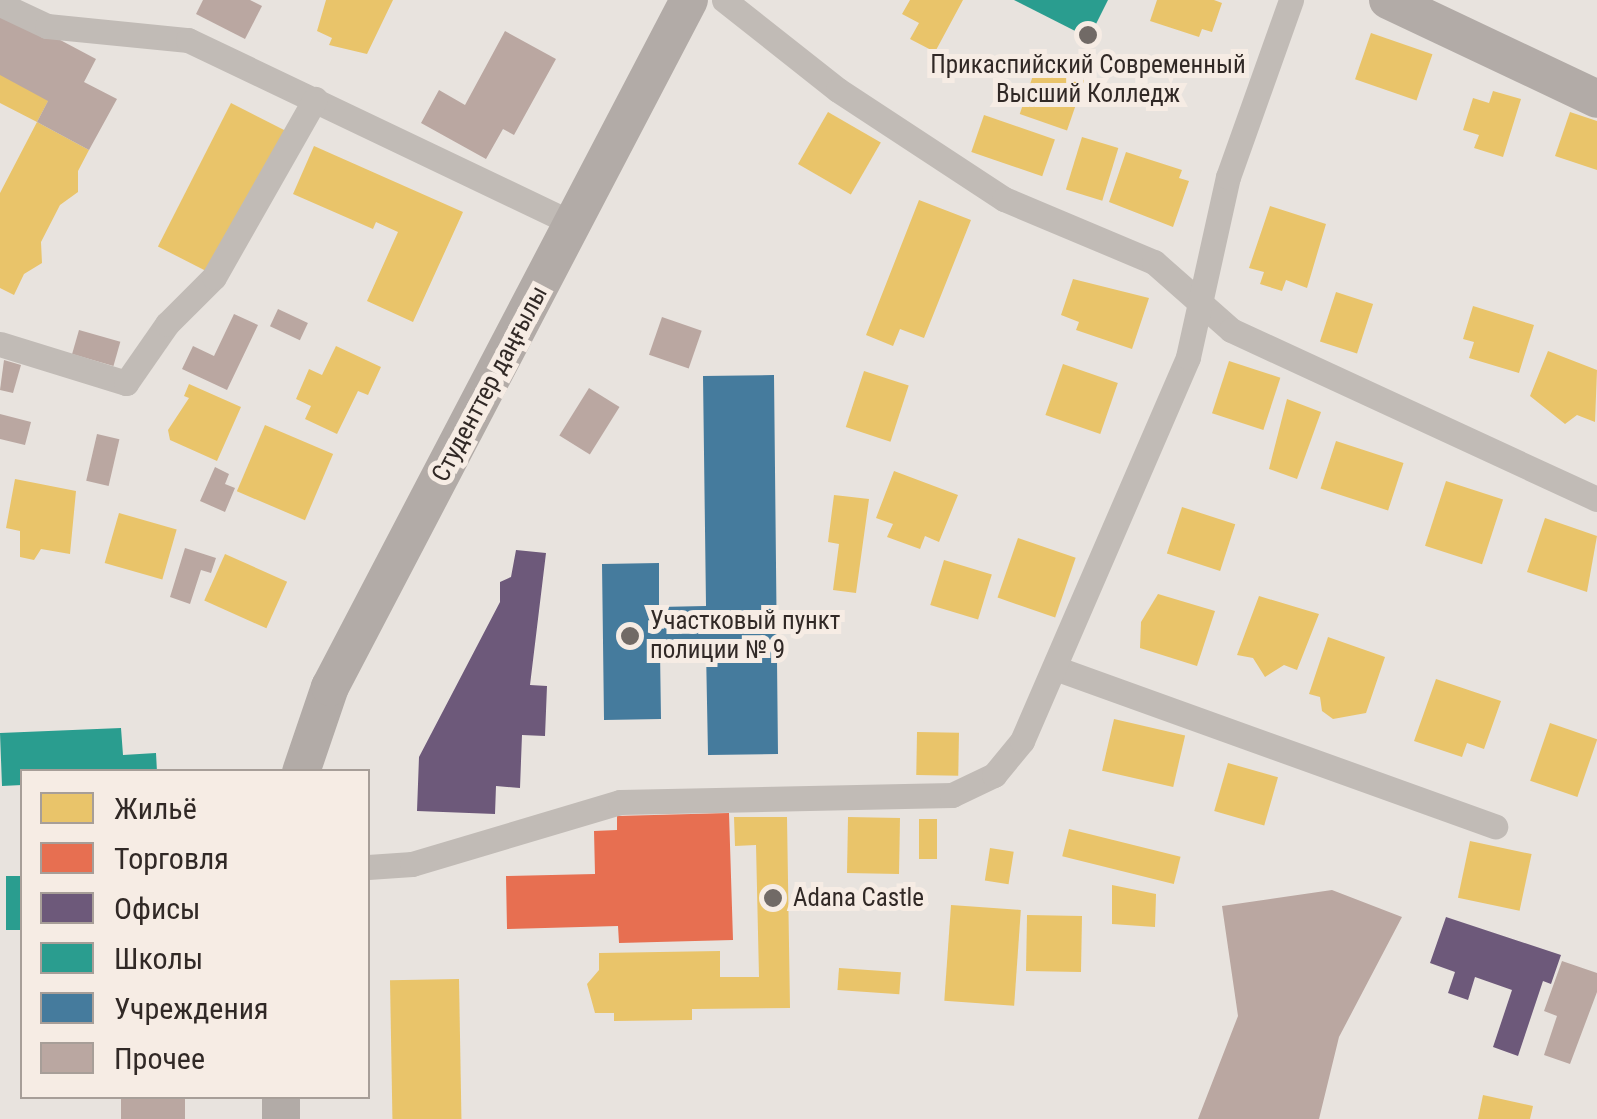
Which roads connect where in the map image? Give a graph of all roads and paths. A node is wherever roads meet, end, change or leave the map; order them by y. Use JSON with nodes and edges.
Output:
{"nodes":[{"id":1,"x":689,"y":0,"type":"edge"},
{"id":2,"x":724,"y":0,"type":"edge"},
{"id":3,"x":1291,"y":0,"type":"edge"},
{"id":4,"x":1388,"y":0,"type":"edge"},
{"id":5,"x":0,"y":4,"type":"edge"},
{"id":6,"x":315,"y":99,"type":"junction"},
{"id":7,"x":1597,"y":99,"type":"edge"},
{"id":8,"x":575,"y":225,"type":"junction"},
{"id":9,"x":1202,"y":307,"type":"junction"},
{"id":10,"x":0,"y":344,"type":"edge"},
{"id":11,"x":1597,"y":499,"type":"edge"},
{"id":12,"x":1055,"y":668,"type":"junction"},
{"id":13,"x":302,"y":769,"type":"edge"},
{"id":14,"x":1495,"y":826,"type":"dead end"},
{"id":15,"x":370,"y":867,"type":"edge"}],
"edges":[{"from":1,"to":8,"type":"street","name":"Студенттер даңғылы"},
{"from":2,"to":9,"type":"street"},
{"from":3,"to":9,"type":"street"},
{"from":4,"to":7,"type":"street"},
{"from":5,"to":6,"type":"street"},
{"from":6,"to":8,"type":"street"},
{"from":6,"to":10,"type":"street"},
{"from":8,"to":13,"type":"street","name":"Студенттер даңғылы"},
{"from":9,"to":11,"type":"street"},
{"from":9,"to":12,"type":"street"},
{"from":12,"to":14,"type":"street"},
{"from":12,"to":15,"type":"street"}]}
